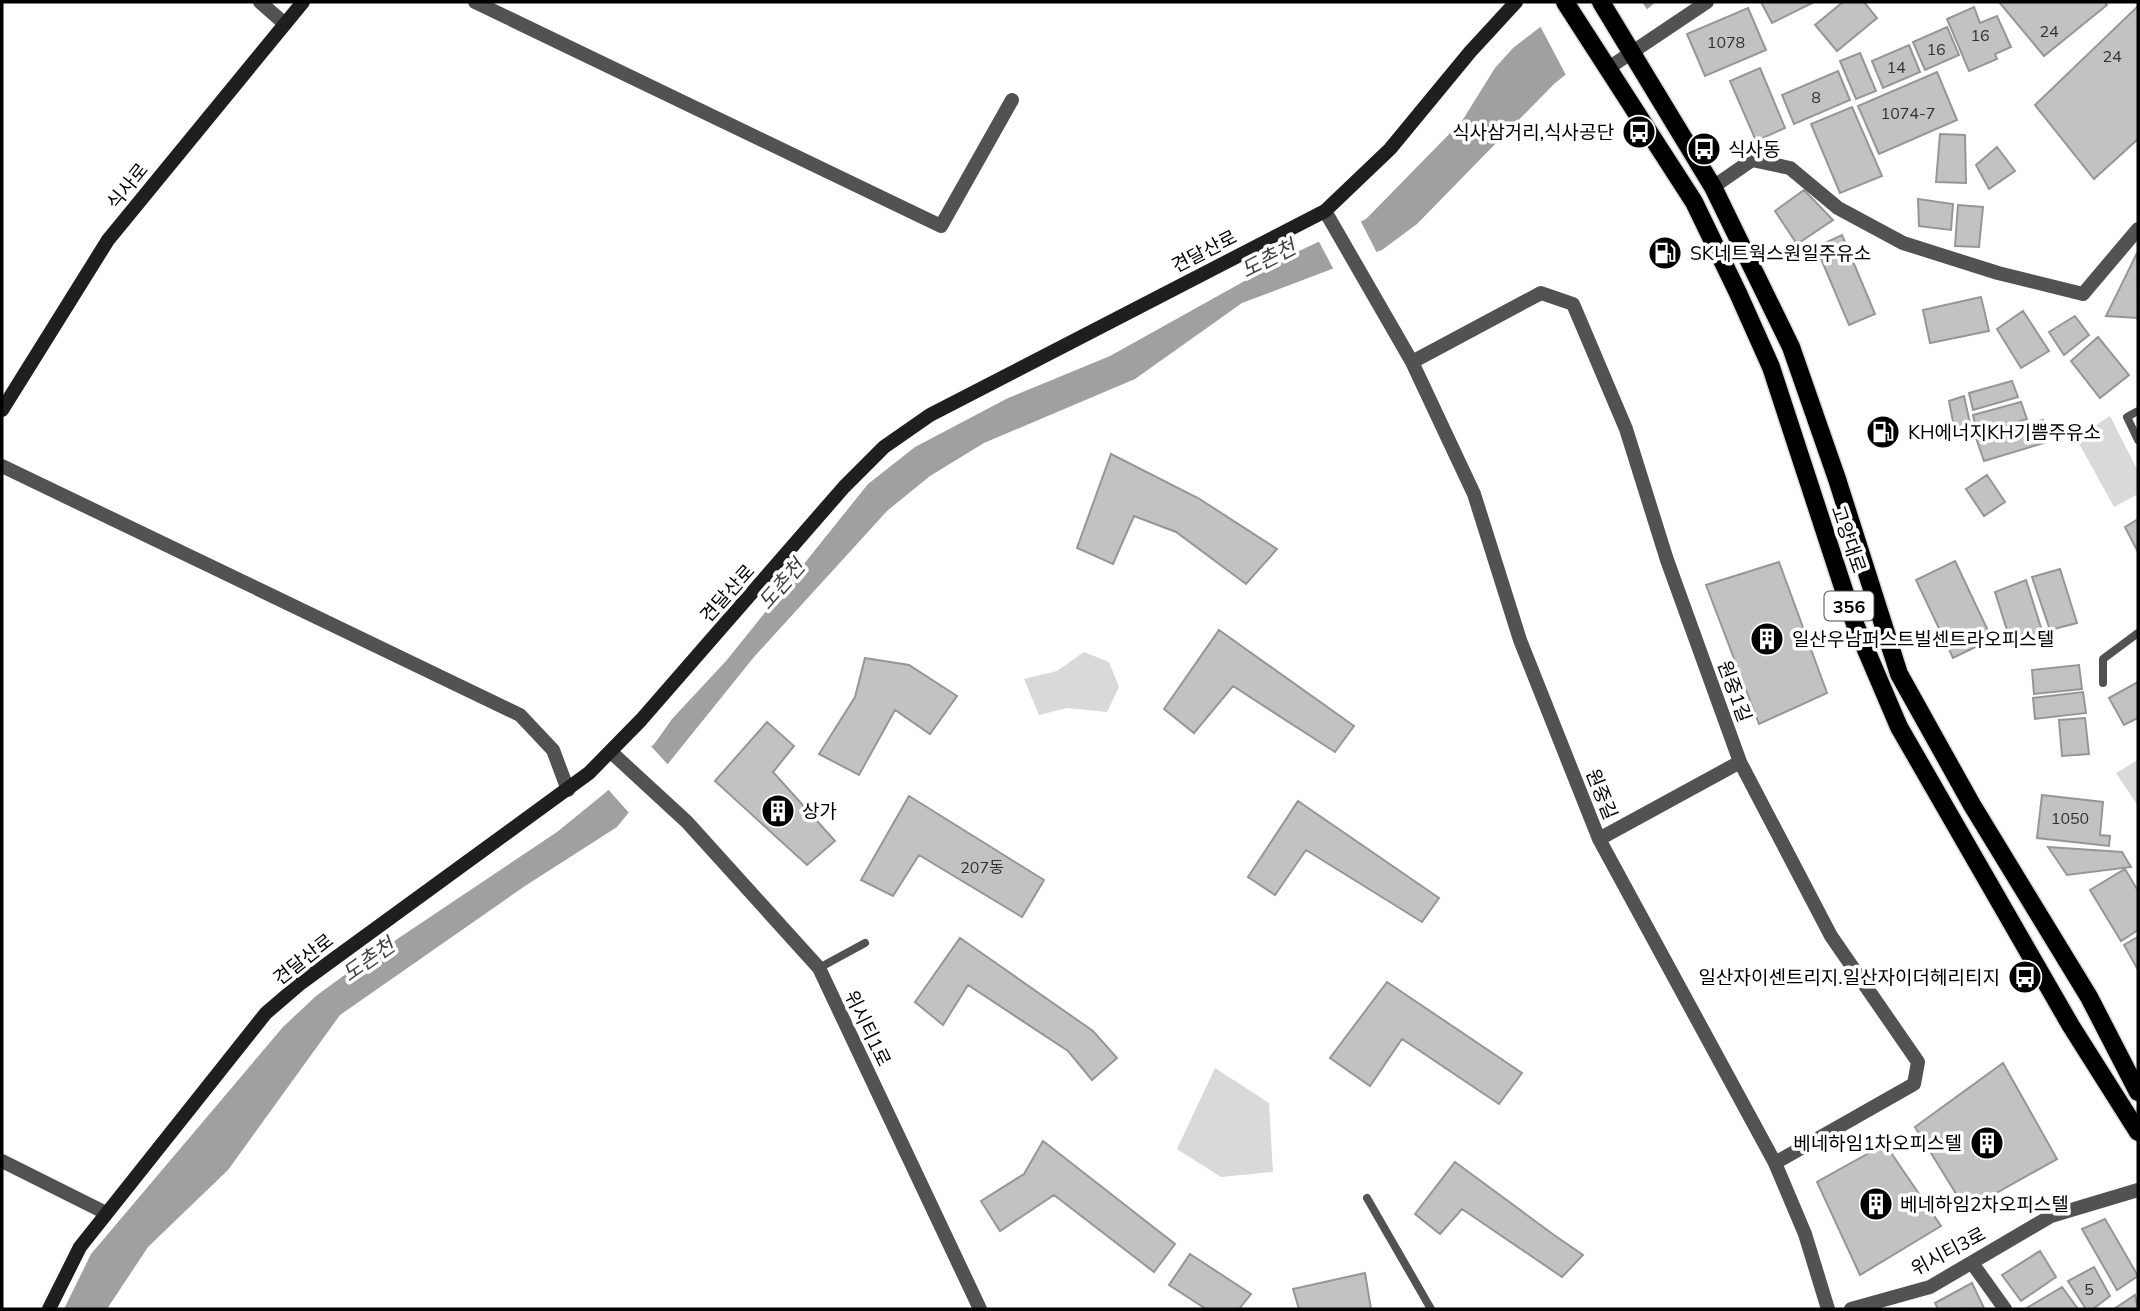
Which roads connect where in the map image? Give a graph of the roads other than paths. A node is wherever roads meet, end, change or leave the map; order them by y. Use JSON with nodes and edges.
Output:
{"nodes":[{"id":1,"x":260,"y":2,"type":"edge"},
{"id":2,"x":303,"y":2,"type":"edge"},
{"id":3,"x":475,"y":2,"type":"edge"},
{"id":4,"x":1516,"y":2,"type":"edge"},
{"id":5,"x":1564,"y":2,"type":"edge"},
{"id":6,"x":1601,"y":2,"type":"edge"},
{"id":7,"x":1707,"y":2,"type":"edge"},
{"id":8,"x":285,"y":24,"type":"junction"},
{"id":9,"x":1628,"y":46,"type":"junction"},
{"id":10,"x":1605,"y":65,"type":"junction"},
{"id":11,"x":1012,"y":100,"type":"dead end"},
{"id":12,"x":1713,"y":187,"type":"junction"},
{"id":13,"x":1325,"y":211,"type":"junction"},
{"id":14,"x":2138,"y":229,"type":"edge"},
{"id":15,"x":1412,"y":362,"type":"junction"},
{"id":16,"x":2,"y":411,"type":"edge"},
{"id":17,"x":2138,"y":411,"type":"edge"},
{"id":18,"x":2138,"y":440,"type":"edge"},
{"id":19,"x":2,"y":466,"type":"edge"},
{"id":20,"x":2138,"y":633,"type":"edge"},
{"id":21,"x":2103,"y":682,"type":"dead end"},
{"id":22,"x":611,"y":752,"type":"junction"},
{"id":23,"x":1741,"y":762,"type":"junction"},
{"id":24,"x":568,"y":790,"type":"junction"},
{"id":25,"x":1599,"y":839,"type":"junction"},
{"id":26,"x":864,"y":943,"type":"dead end"},
{"id":27,"x":818,"y":968,"type":"junction"},
{"id":28,"x":2138,"y":1092,"type":"edge"},
{"id":29,"x":2138,"y":1132,"type":"edge"},
{"id":30,"x":2,"y":1161,"type":"edge"},
{"id":31,"x":1775,"y":1163,"type":"junction"},
{"id":32,"x":2138,"y":1190,"type":"edge"},
{"id":33,"x":1367,"y":1198,"type":"dead end"},
{"id":34,"x":106,"y":1213,"type":"junction"},
{"id":35,"x":1972,"y":1263,"type":"junction"},
{"id":36,"x":49,"y":1309,"type":"edge"},
{"id":37,"x":980,"y":1309,"type":"edge"},
{"id":38,"x":1431,"y":1309,"type":"edge"},
{"id":39,"x":1828,"y":1309,"type":"edge"},
{"id":40,"x":1850,"y":1309,"type":"edge"},
{"id":41,"x":2005,"y":1309,"type":"edge"}],
"edges":[{"from":1,"to":8,"type":"street"},
{"from":2,"to":8,"type":"street","name":"식사로"},
{"from":3,"to":11,"type":"street"},
{"from":4,"to":13,"type":"street","name":"견달산로"},
{"from":5,"to":10,"type":"main road","number":"356"},
{"from":6,"to":9,"type":"main road","name":"고양대로"},
{"from":7,"to":9,"type":"street"},
{"from":8,"to":16,"type":"street","name":"식사로"},
{"from":9,"to":10,"type":"street"},
{"from":9,"to":12,"type":"main road","name":"고양대로"},
{"from":10,"to":29,"type":"main road","name":"고양대로","number":"356"},
{"from":12,"to":14,"type":"street"},
{"from":12,"to":28,"type":"main road","name":"고양대로"},
{"from":13,"to":15,"type":"street","name":"원중길"},
{"from":13,"to":22,"type":"street","name":"견달산로"},
{"from":15,"to":23,"type":"street","name":"원중1길"},
{"from":15,"to":25,"type":"street","name":"원중길"},
{"from":17,"to":18,"type":"lane"},
{"from":19,"to":24,"type":"street"},
{"from":20,"to":21,"type":"lane"},
{"from":22,"to":24,"type":"street","name":"견달산로"},
{"from":22,"to":27,"type":"street","name":"위시티1로"},
{"from":23,"to":25,"type":"street"},
{"from":23,"to":31,"type":"street","name":"원중1길"},
{"from":24,"to":34,"type":"street","name":"견달산로"},
{"from":25,"to":31,"type":"street","name":"원중길"},
{"from":26,"to":27,"type":"lane"},
{"from":27,"to":37,"type":"street","name":"위시티1로"},
{"from":30,"to":34,"type":"street"},
{"from":31,"to":39,"type":"street","name":"원중길"},
{"from":32,"to":35,"type":"street","name":"위시티3로"},
{"from":33,"to":38,"type":"lane"},
{"from":34,"to":36,"type":"street","name":"견달산로"},
{"from":35,"to":40,"type":"street","name":"위시티3로"},
{"from":35,"to":41,"type":"street"}]}
